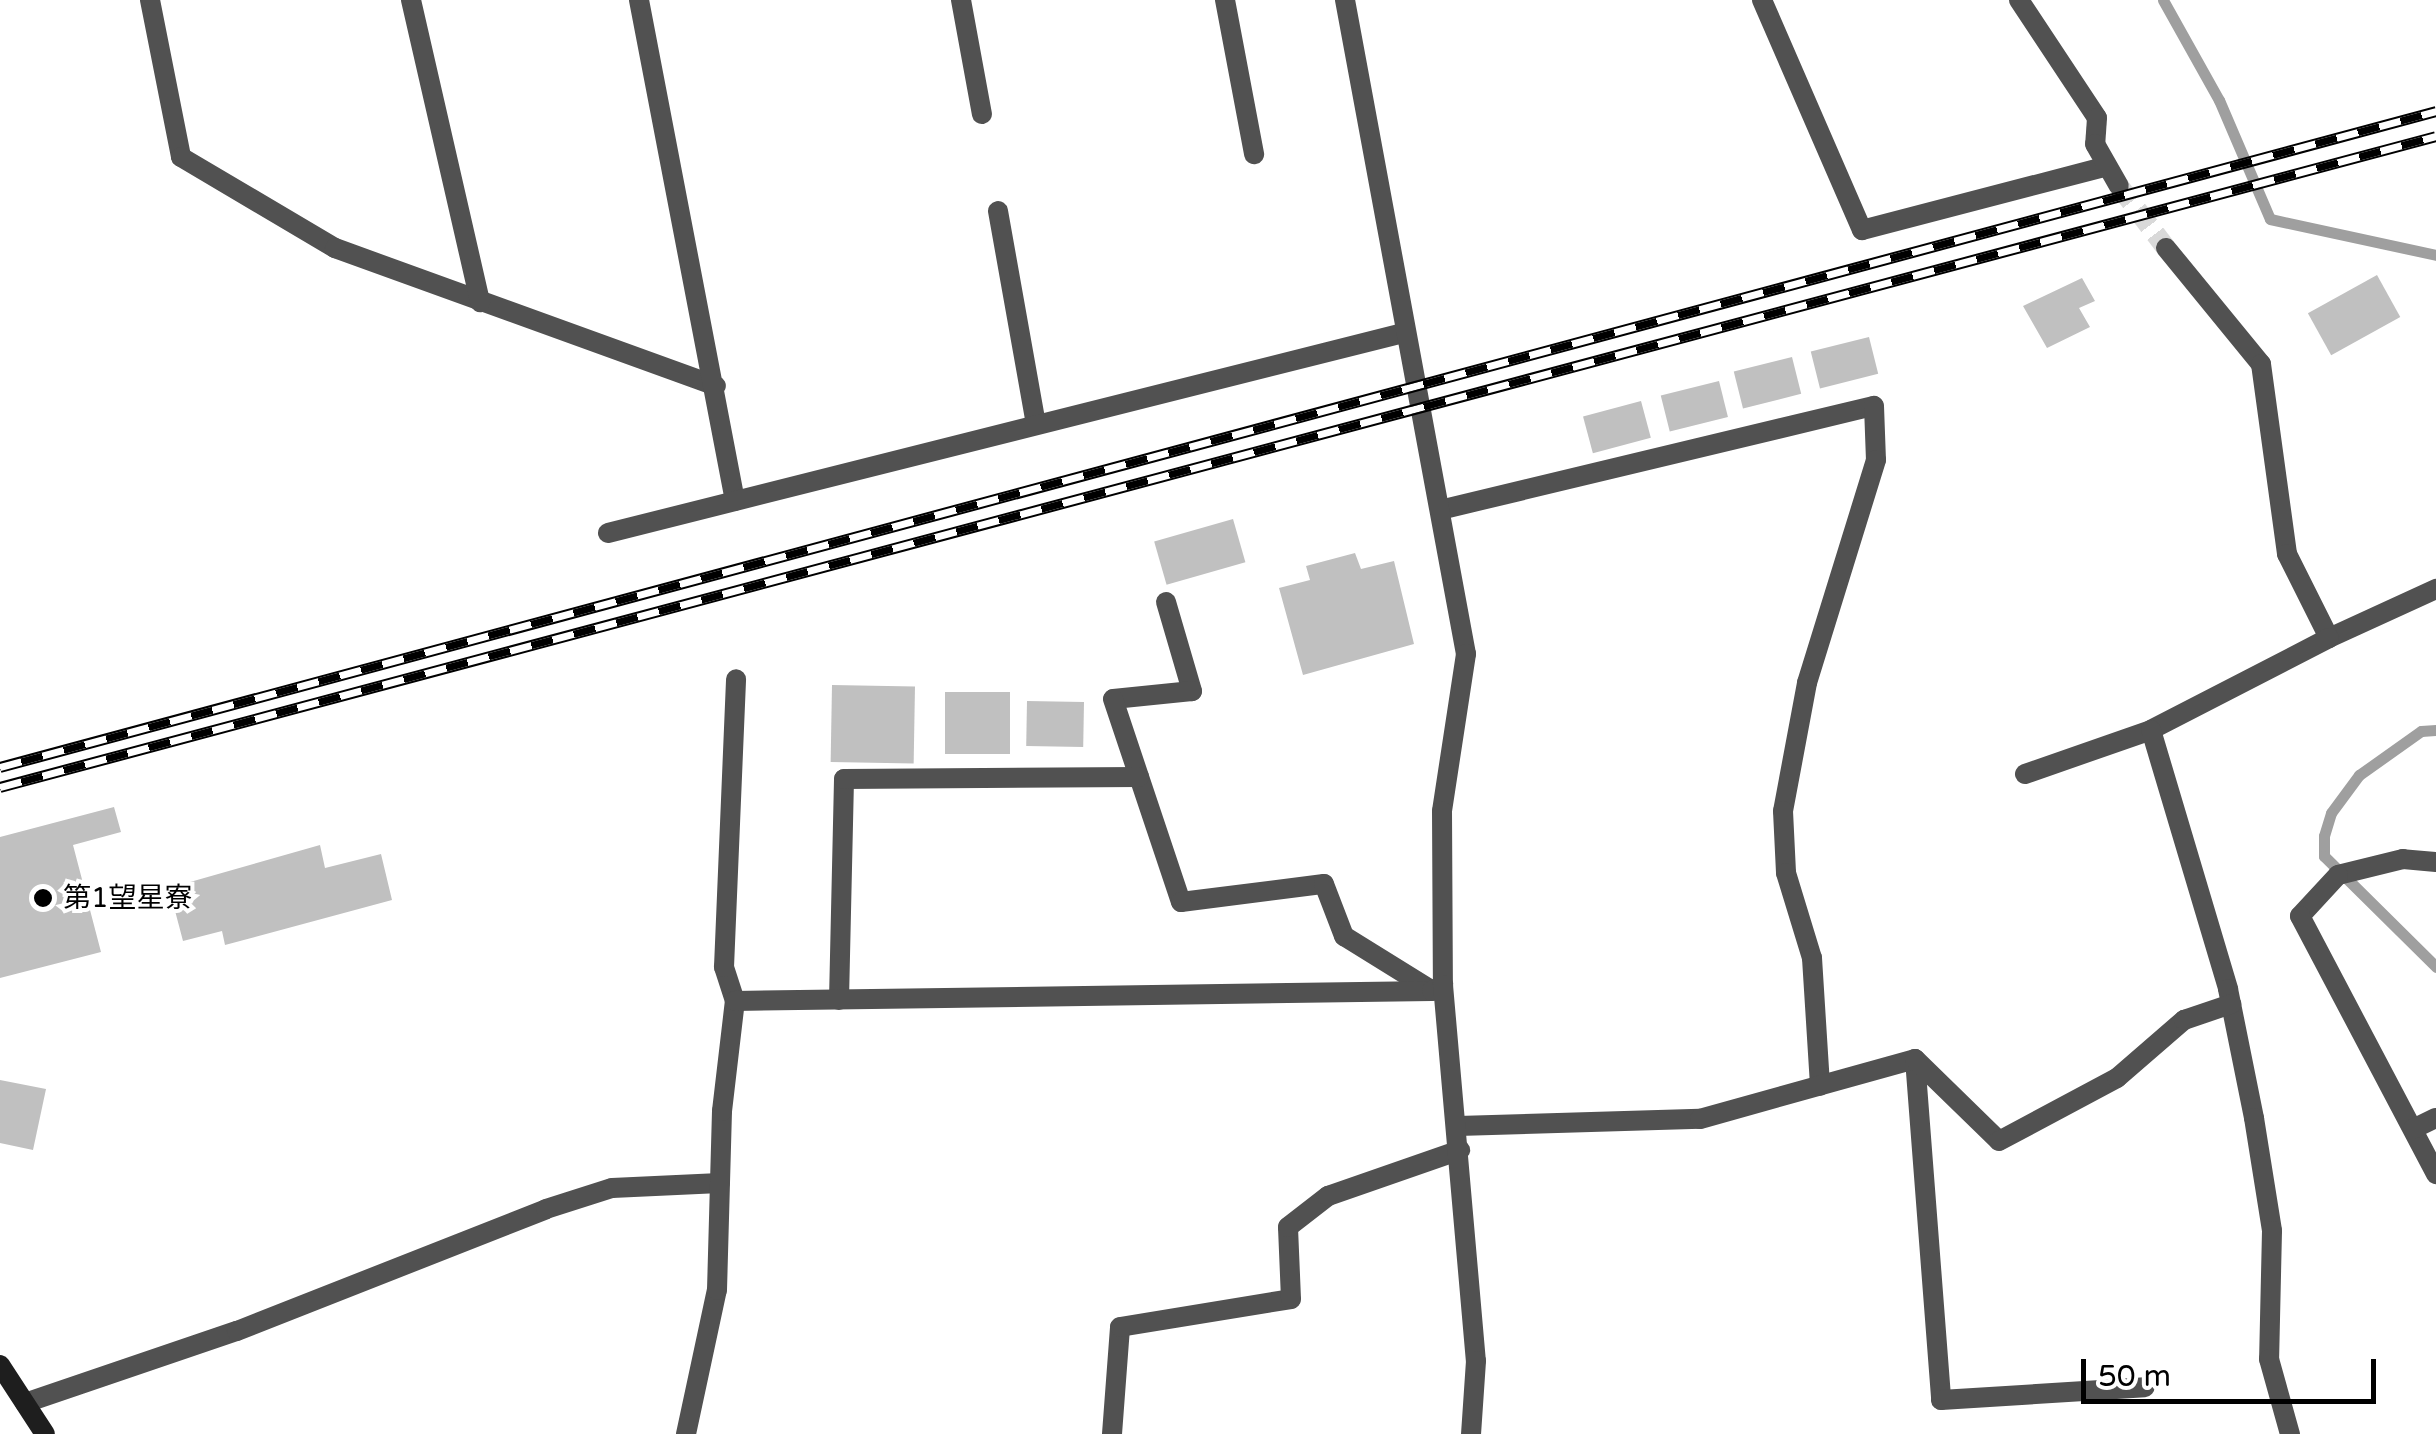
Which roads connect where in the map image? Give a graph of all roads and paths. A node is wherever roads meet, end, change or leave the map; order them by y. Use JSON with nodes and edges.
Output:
{"nodes":[{"id":1,"x":150,"y":0,"type":"edge"},
{"id":2,"x":411,"y":0,"type":"edge"},
{"id":3,"x":639,"y":0,"type":"edge"},
{"id":4,"x":961,"y":0,"type":"edge"},
{"id":5,"x":1225,"y":0,"type":"edge"},
{"id":6,"x":1345,"y":0,"type":"edge"},
{"id":7,"x":1762,"y":0,"type":"edge"},
{"id":8,"x":2019,"y":0,"type":"edge"},
{"id":9,"x":982,"y":114,"type":"dead end"},
{"id":10,"x":1254,"y":154,"type":"dead end"},
{"id":11,"x":2103,"y":167,"type":"junction"},
{"id":12,"x":2119,"y":186,"type":"tunnel mouth"},
{"id":13,"x":998,"y":210,"type":"dead end"},
{"id":14,"x":2166,"y":248,"type":"tunnel mouth"},
{"id":15,"x":480,"y":302,"type":"junction"},
{"id":16,"x":1403,"y":332,"type":"junction"},
{"id":17,"x":716,"y":386,"type":"junction"},
{"id":18,"x":1036,"y":426,"type":"junction"},
{"id":19,"x":735,"y":501,"type":"junction"},
{"id":20,"x":1440,"y":510,"type":"junction"},
{"id":21,"x":608,"y":533,"type":"dead end"},
{"id":22,"x":2436,"y":589,"type":"edge"},
{"id":23,"x":1166,"y":602,"type":"dead end"},
{"id":24,"x":2329,"y":638,"type":"junction"},
{"id":25,"x":736,"y":679,"type":"dead end"},
{"id":26,"x":2151,"y":730,"type":"junction"},
{"id":27,"x":2025,"y":774,"type":"dead end"},
{"id":28,"x":1140,"y":778,"type":"junction"},
{"id":29,"x":2436,"y":862,"type":"edge"},
{"id":30,"x":1438,"y":988,"type":"junction"},
{"id":31,"x":839,"y":1000,"type":"junction"},
{"id":32,"x":736,"y":1001,"type":"junction"},
{"id":33,"x":2231,"y":1004,"type":"junction"},
{"id":34,"x":1915,"y":1059,"type":"junction"},
{"id":35,"x":1820,"y":1086,"type":"junction"},
{"id":36,"x":2436,"y":1118,"type":"edge"},
{"id":37,"x":1458,"y":1126,"type":"junction"},
{"id":38,"x":2413,"y":1129,"type":"junction"},
{"id":39,"x":1460,"y":1150,"type":"junction"},
{"id":40,"x":2436,"y":1174,"type":"edge"},
{"id":41,"x":720,"y":1184,"type":"junction"},
{"id":42,"x":0,"y":1365,"type":"edge"},
{"id":43,"x":2144,"y":1386,"type":"dead end"},
{"id":44,"x":25,"y":1403,"type":"junction"},
{"id":45,"x":45,"y":1434,"type":"edge"},
{"id":46,"x":686,"y":1434,"type":"edge"},
{"id":47,"x":1112,"y":1434,"type":"edge"},
{"id":48,"x":1472,"y":1434,"type":"edge"},
{"id":49,"x":2290,"y":1434,"type":"edge"}],
"edges":[{"from":1,"to":15,"type":"street"},
{"from":2,"to":15,"type":"street"},
{"from":3,"to":17,"type":"street"},
{"from":4,"to":9,"type":"street"},
{"from":5,"to":10,"type":"street"},
{"from":6,"to":16,"type":"street"},
{"from":7,"to":11,"type":"street"},
{"from":8,"to":11,"type":"street"},
{"from":11,"to":12,"type":"street"},
{"from":13,"to":18,"type":"street"},
{"from":14,"to":24,"type":"street"},
{"from":15,"to":17,"type":"street"},
{"from":16,"to":18,"type":"street"},
{"from":16,"to":20,"type":"street"},
{"from":17,"to":19,"type":"street"},
{"from":18,"to":19,"type":"street"},
{"from":19,"to":21,"type":"street"},
{"from":20,"to":30,"type":"street"},
{"from":20,"to":35,"type":"street"},
{"from":22,"to":24,"type":"street"},
{"from":23,"to":28,"type":"street"},
{"from":24,"to":26,"type":"street"},
{"from":25,"to":32,"type":"street"},
{"from":26,"to":27,"type":"street"},
{"from":26,"to":33,"type":"street"},
{"from":28,"to":30,"type":"street"},
{"from":28,"to":31,"type":"street"},
{"from":29,"to":38,"type":"street"},
{"from":30,"to":31,"type":"street"},
{"from":30,"to":37,"type":"street"},
{"from":31,"to":32,"type":"street"},
{"from":32,"to":41,"type":"street"},
{"from":33,"to":34,"type":"street"},
{"from":33,"to":49,"type":"street"},
{"from":34,"to":35,"type":"street"},
{"from":34,"to":43,"type":"street"},
{"from":35,"to":37,"type":"street"},
{"from":36,"to":38,"type":"street"},
{"from":37,"to":39,"type":"street"},
{"from":38,"to":40,"type":"street"},
{"from":39,"to":47,"type":"street"},
{"from":39,"to":48,"type":"street"},
{"from":41,"to":44,"type":"street"},
{"from":41,"to":46,"type":"street"},
{"from":42,"to":44,"type":"main road"},
{"from":44,"to":45,"type":"main road"}]}
